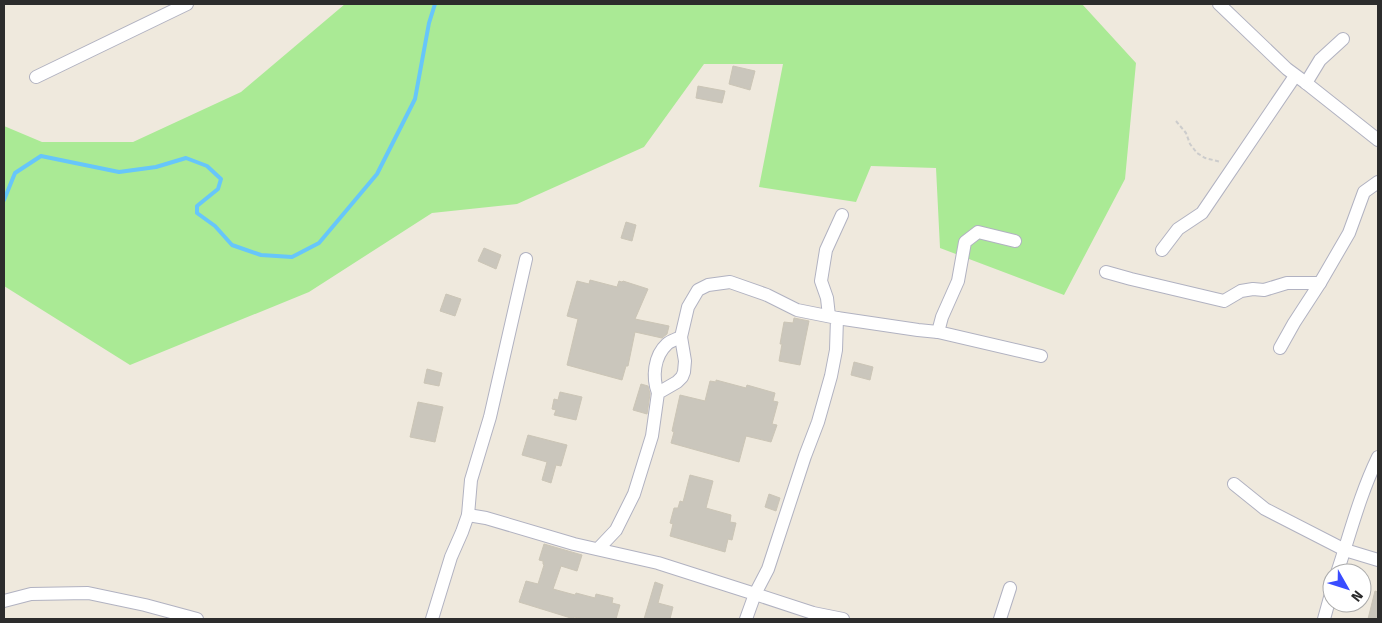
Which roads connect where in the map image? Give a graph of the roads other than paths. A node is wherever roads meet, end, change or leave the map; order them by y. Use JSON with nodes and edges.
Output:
{"nodes":[{"id":1,"x":187,"y":4,"type":"edge"},
{"id":2,"x":1219,"y":4,"type":"edge"},
{"id":3,"x":1343,"y":38,"type":"dead end"},
{"id":4,"x":36,"y":77,"type":"dead end"},
{"id":5,"x":1301,"y":79,"type":"junction"},
{"id":6,"x":1378,"y":140,"type":"edge"},
{"id":7,"x":1378,"y":182,"type":"edge"},
{"id":8,"x":842,"y":215,"type":"dead end"},
{"id":9,"x":1015,"y":241,"type":"dead end"},
{"id":10,"x":1162,"y":250,"type":"dead end"},
{"id":11,"x":526,"y":260,"type":"dead end"},
{"id":12,"x":1106,"y":272,"type":"dead end"},
{"id":13,"x":1320,"y":283,"type":"junction"},
{"id":14,"x":833,"y":317,"type":"junction"},
{"id":15,"x":938,"y":332,"type":"junction"},
{"id":16,"x":681,"y":338,"type":"junction"},
{"id":17,"x":1280,"y":348,"type":"dead end"},
{"id":18,"x":1041,"y":356,"type":"dead end"},
{"id":19,"x":658,"y":392,"type":"junction"},
{"id":20,"x":1378,"y":457,"type":"edge"},
{"id":21,"x":1234,"y":484,"type":"dead end"},
{"id":22,"x":468,"y":515,"type":"junction"},
{"id":23,"x":616,"y":530,"type":"junction"},
{"id":24,"x":598,"y":549,"type":"junction"},
{"id":25,"x":1344,"y":550,"type":"junction"},
{"id":26,"x":616,"y":554,"type":"junction"},
{"id":27,"x":1378,"y":560,"type":"edge"},
{"id":28,"x":1340,"y":563,"type":"edge"},
{"id":29,"x":1010,"y":588,"type":"dead end"},
{"id":30,"x":755,"y":594,"type":"junction"},
{"id":31,"x":4,"y":601,"type":"edge"},
{"id":32,"x":197,"y":619,"type":"edge"},
{"id":33,"x":432,"y":619,"type":"edge"},
{"id":34,"x":746,"y":619,"type":"edge"},
{"id":35,"x":843,"y":619,"type":"edge"},
{"id":36,"x":1000,"y":619,"type":"edge"}],
"edges":[{"from":1,"to":4,"type":"street"},
{"from":2,"to":5,"type":"street"},
{"from":3,"to":5,"type":"street"},
{"from":5,"to":6,"type":"street"},
{"from":5,"to":10,"type":"street"},
{"from":7,"to":13,"type":"street"},
{"from":8,"to":14,"type":"street"},
{"from":9,"to":15,"type":"street"},
{"from":11,"to":22,"type":"street"},
{"from":12,"to":13,"type":"street"},
{"from":13,"to":17,"type":"street"},
{"from":14,"to":15,"type":"street"},
{"from":14,"to":16,"type":"street"},
{"from":14,"to":30,"type":"street"},
{"from":15,"to":18,"type":"street"},
{"from":16,"to":19,"type":"street"},
{"from":16,"to":19,"type":"street"},
{"from":19,"to":23,"type":"street"},
{"from":20,"to":25,"type":"street"},
{"from":21,"to":25,"type":"street"},
{"from":22,"to":24,"type":"street"},
{"from":22,"to":33,"type":"street"},
{"from":23,"to":24,"type":"street"},
{"from":23,"to":26,"type":"street"},
{"from":24,"to":26,"type":"street"},
{"from":25,"to":27,"type":"street"},
{"from":25,"to":28,"type":"street"},
{"from":26,"to":30,"type":"street"},
{"from":29,"to":36,"type":"street"},
{"from":30,"to":34,"type":"street"},
{"from":30,"to":35,"type":"street"},
{"from":31,"to":32,"type":"street"}]}
